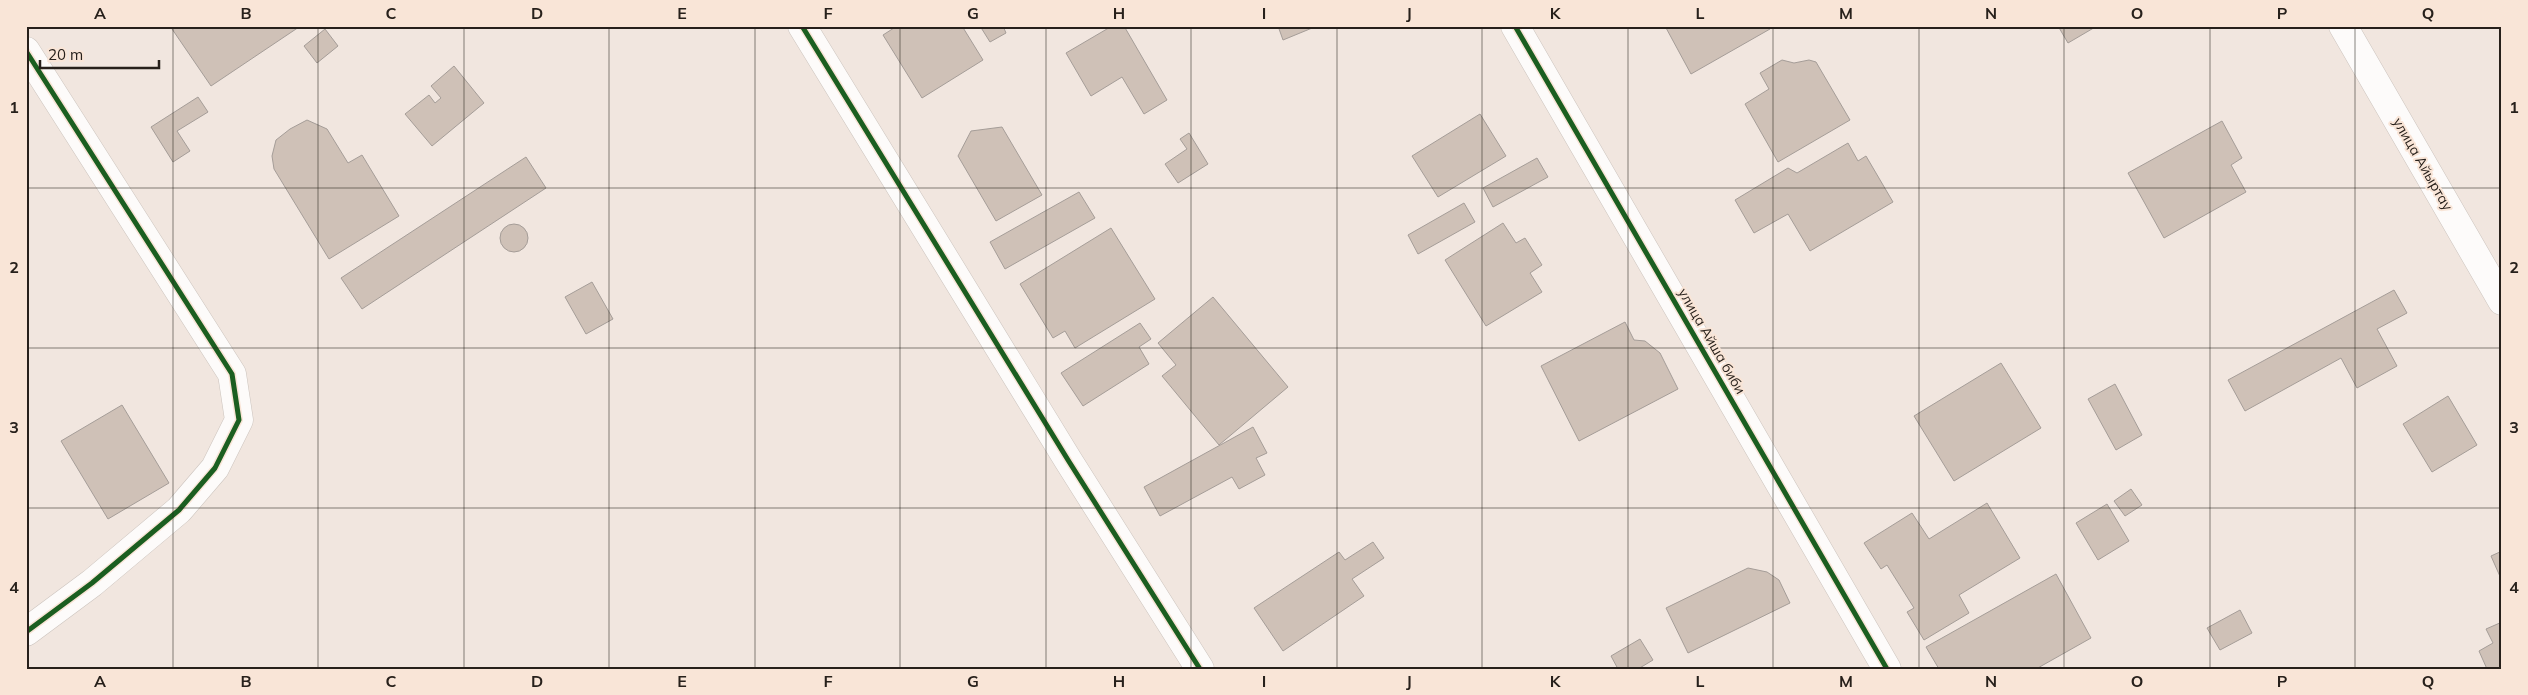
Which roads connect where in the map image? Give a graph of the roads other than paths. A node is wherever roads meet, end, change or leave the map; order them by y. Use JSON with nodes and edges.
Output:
{"nodes":[{"id":1,"x":802,"y":26,"type":"edge"},
{"id":2,"x":1515,"y":26,"type":"edge"},
{"id":3,"x":2344,"y":26,"type":"edge"},
{"id":4,"x":26,"y":51,"type":"edge"},
{"id":5,"x":2502,"y":301,"type":"edge"},
{"id":6,"x":26,"y":632,"type":"edge"},
{"id":7,"x":1200,"y":669,"type":"edge"},
{"id":8,"x":1887,"y":669,"type":"edge"}],
"edges":[{"from":1,"to":7,"type":"street"},
{"from":2,"to":8,"type":"street","name":"улица Айша биби"},
{"from":3,"to":5,"type":"street","name":"улица Айыртау"},
{"from":4,"to":6,"type":"street"}]}
